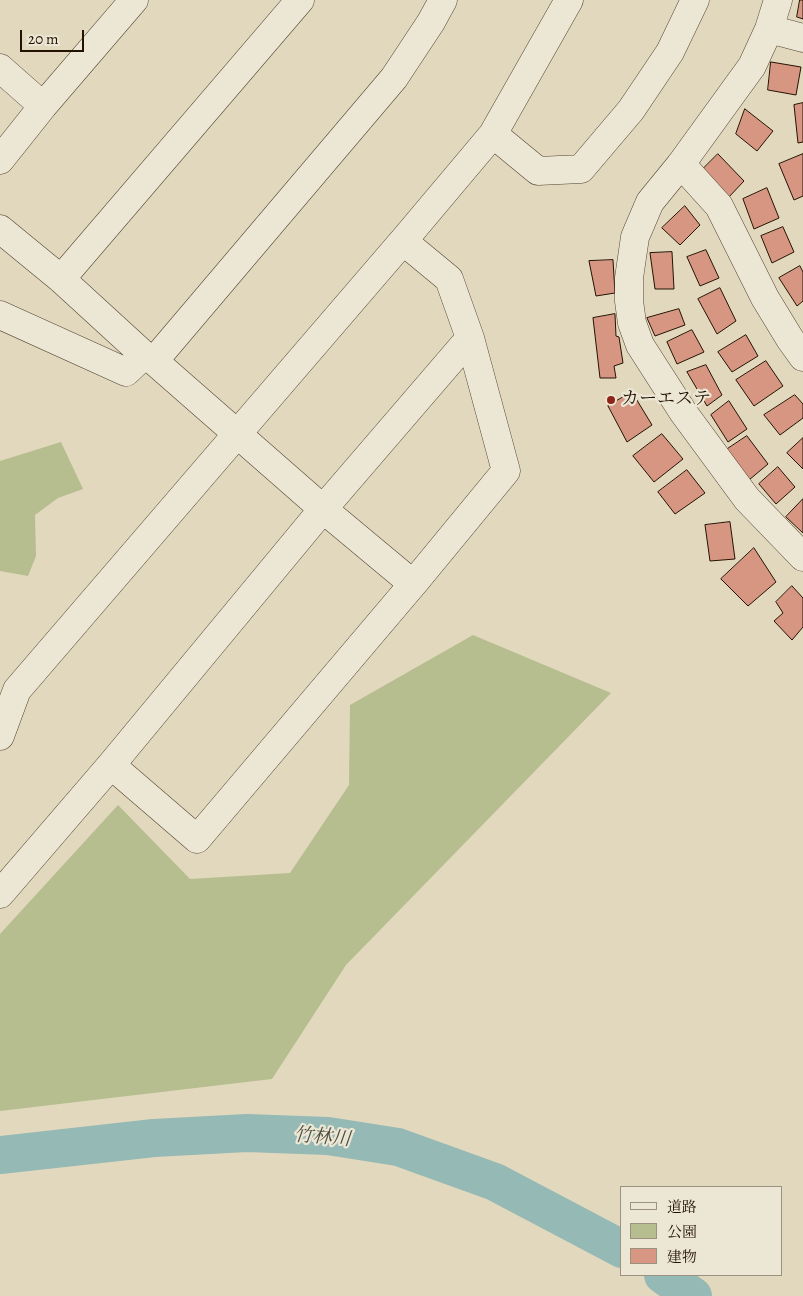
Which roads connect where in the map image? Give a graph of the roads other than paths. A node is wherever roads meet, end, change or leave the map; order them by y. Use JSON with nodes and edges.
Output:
{"nodes":[{"id":1,"x":134,"y":0,"type":"edge"},
{"id":2,"x":300,"y":0,"type":"edge"},
{"id":3,"x":443,"y":0,"type":"edge"},
{"id":4,"x":569,"y":0,"type":"edge"},
{"id":5,"x":695,"y":0,"type":"edge"},
{"id":6,"x":778,"y":0,"type":"edge"},
{"id":7,"x":769,"y":29,"type":"junction"},
{"id":8,"x":803,"y":38,"type":"edge"},
{"id":9,"x":0,"y":68,"type":"edge"},
{"id":10,"x":43,"y":106,"type":"junction"},
{"id":11,"x":493,"y":134,"type":"junction"},
{"id":12,"x":0,"y":160,"type":"edge"},
{"id":13,"x":681,"y":164,"type":"junction"},
{"id":14,"x":0,"y":229,"type":"edge"},
{"id":15,"x":403,"y":240,"type":"junction"},
{"id":16,"x":61,"y":279,"type":"junction"},
{"id":17,"x":0,"y":315,"type":"edge"},
{"id":18,"x":470,"y":338,"type":"junction"},
{"id":19,"x":803,"y":357,"type":"edge"},
{"id":20,"x":149,"y":358,"type":"junction"},
{"id":21,"x":237,"y":433,"type":"junction"},
{"id":22,"x":324,"y":509,"type":"junction"},
{"id":23,"x":803,"y":558,"type":"edge"},
{"id":24,"x":413,"y":584,"type":"junction"},
{"id":25,"x":0,"y":736,"type":"edge"},
{"id":26,"x":111,"y":765,"type":"junction"},
{"id":27,"x":0,"y":894,"type":"edge"}],
"edges":[{"from":1,"to":10,"type":"street"},
{"from":2,"to":16,"type":"street"},
{"from":3,"to":20,"type":"street"},
{"from":4,"to":11,"type":"street"},
{"from":5,"to":11,"type":"street"},
{"from":6,"to":7,"type":"street"},
{"from":7,"to":8,"type":"street"},
{"from":7,"to":13,"type":"street"},
{"from":9,"to":10,"type":"street"},
{"from":10,"to":12,"type":"street"},
{"from":11,"to":15,"type":"street"},
{"from":13,"to":19,"type":"street"},
{"from":13,"to":23,"type":"street"},
{"from":14,"to":16,"type":"street"},
{"from":15,"to":18,"type":"street"},
{"from":15,"to":21,"type":"street"},
{"from":16,"to":20,"type":"street"},
{"from":17,"to":20,"type":"street"},
{"from":18,"to":22,"type":"street"},
{"from":18,"to":24,"type":"street"},
{"from":20,"to":21,"type":"street"},
{"from":21,"to":22,"type":"street"},
{"from":21,"to":25,"type":"street"},
{"from":22,"to":24,"type":"street"},
{"from":22,"to":26,"type":"street"},
{"from":24,"to":26,"type":"street"},
{"from":26,"to":27,"type":"street"}]}
